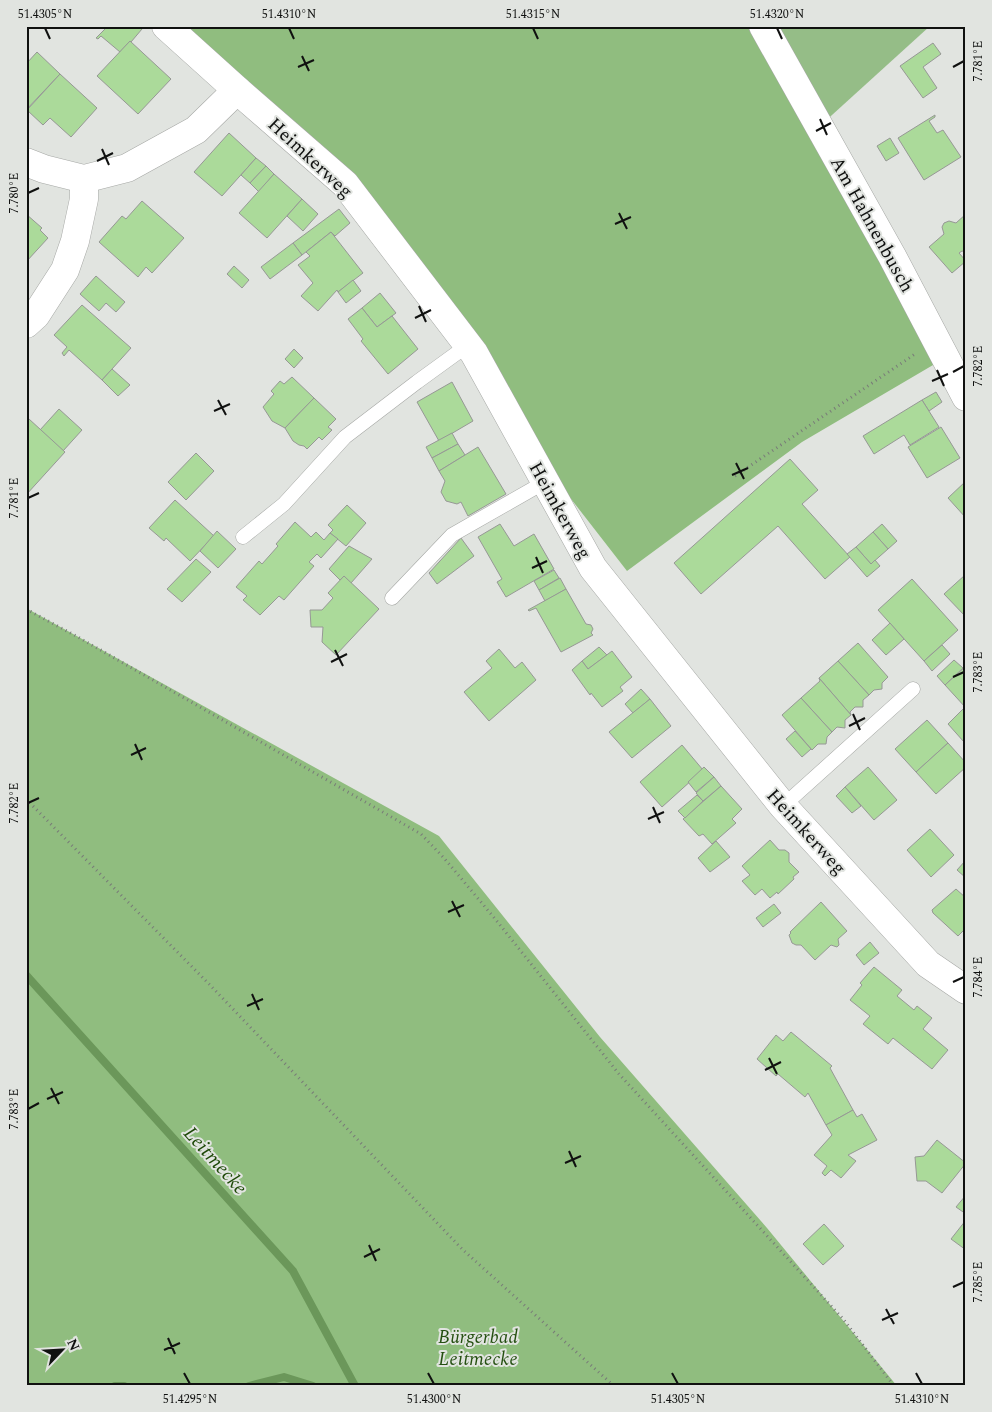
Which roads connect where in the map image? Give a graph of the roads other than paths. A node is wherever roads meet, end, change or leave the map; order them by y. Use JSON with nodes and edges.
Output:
{"nodes":[{"id":1,"x":166,"y":26,"type":"edge"},
{"id":2,"x":763,"y":26,"type":"edge"},
{"id":3,"x":237,"y":90,"type":"junction"},
{"id":4,"x":26,"y":162,"type":"edge"},
{"id":5,"x":84,"y":179,"type":"junction"},
{"id":6,"x":26,"y":324,"type":"edge"},
{"id":7,"x":468,"y":345,"type":"junction"},
{"id":8,"x":966,"y":396,"type":"edge"},
{"id":9,"x":545,"y":482,"type":"junction"},
{"id":10,"x":243,"y":536,"type":"dead end"},
{"id":11,"x":392,"y":598,"type":"dead end"},
{"id":12,"x":913,"y":689,"type":"dead end"},
{"id":13,"x":783,"y":806,"type":"junction"},
{"id":14,"x":966,"y":990,"type":"edge"}],
"edges":[{"from":1,"to":3,"type":"street","name":"Heimkerweg"},
{"from":2,"to":8,"type":"street","name":"Am Hahnenbusch"},
{"from":3,"to":5,"type":"street"},
{"from":3,"to":7,"type":"street","name":"Heimkerweg"},
{"from":4,"to":5,"type":"street"},
{"from":5,"to":6,"type":"street"},
{"from":7,"to":9,"type":"street","name":"Heimkerweg"},
{"from":7,"to":10,"type":"lane"},
{"from":9,"to":11,"type":"lane"},
{"from":9,"to":13,"type":"street","name":"Heimkerweg"},
{"from":12,"to":13,"type":"lane"},
{"from":13,"to":14,"type":"street","name":"Heimkerweg"}]}
